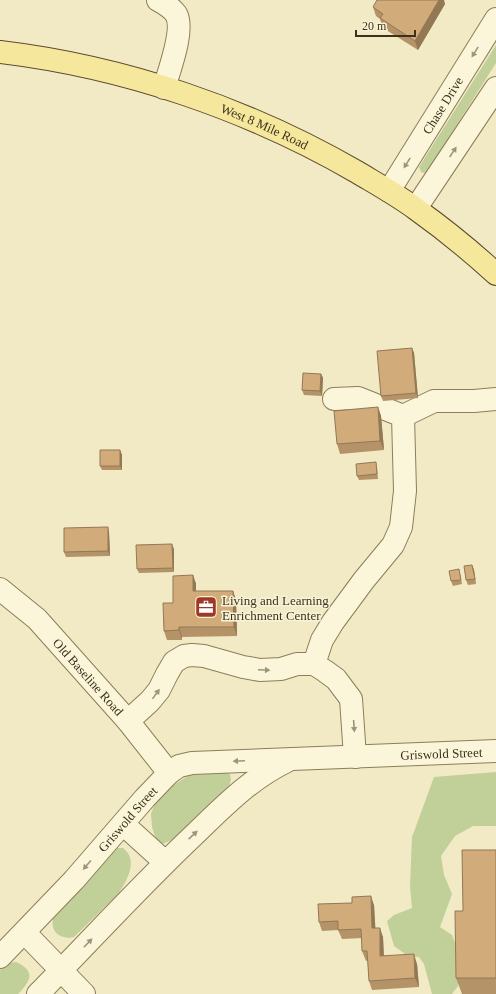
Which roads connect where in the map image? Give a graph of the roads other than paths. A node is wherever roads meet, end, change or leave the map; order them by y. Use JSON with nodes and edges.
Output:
{"nodes":[{"id":1,"x":158,"y":0,"type":"edge"},
{"id":2,"x":496,"y":19,"type":"edge"},
{"id":3,"x":0,"y":52,"type":"edge"},
{"id":4,"x":164,"y":88,"type":"junction"},
{"id":5,"x":496,"y":88,"type":"edge"},
{"id":6,"x":389,"y":191,"type":"junction"},
{"id":7,"x":416,"y":208,"type":"junction"},
{"id":8,"x":496,"y":274,"type":"edge"},
{"id":9,"x":334,"y":399,"type":"dead end"},
{"id":10,"x":496,"y":399,"type":"edge"},
{"id":11,"x":403,"y":416,"type":"junction"},
{"id":12,"x":0,"y":589,"type":"edge"},
{"id":13,"x":314,"y":664,"type":"junction"},
{"id":14,"x":128,"y":721,"type":"junction"},
{"id":15,"x":496,"y":751,"type":"edge"},
{"id":16,"x":355,"y":757,"type":"junction"},
{"id":17,"x":292,"y":759,"type":"junction"},
{"id":18,"x":169,"y":773,"type":"junction"},
{"id":19,"x":123,"y":824,"type":"junction"},
{"id":20,"x":165,"y":862,"type":"junction"},
{"id":21,"x":24,"y":933,"type":"junction"},
{"id":22,"x":0,"y":957,"type":"edge"},
{"id":23,"x":61,"y":971,"type":"junction"},
{"id":24,"x":38,"y":994,"type":"edge"},
{"id":25,"x":84,"y":994,"type":"edge"}],
"edges":[{"from":1,"to":4,"type":"street"},
{"from":2,"to":6,"type":"street","name":"Chase Drive","one_way":true},
{"from":3,"to":4,"type":"main road","name":"West 8 Mile Road"},
{"from":4,"to":6,"type":"main road","name":"West 8 Mile Road"},
{"from":7,"to":5,"type":"street","one_way":true},
{"from":6,"to":7,"type":"main road","name":"West 8 Mile Road"},
{"from":7,"to":8,"type":"main road","name":"West 8 Mile Road"},
{"from":9,"to":11,"type":"street"},
{"from":10,"to":11,"type":"street"},
{"from":11,"to":13,"type":"street"},
{"from":12,"to":14,"type":"street","name":"Old Baseline Road"},
{"from":14,"to":13,"type":"street","one_way":true},
{"from":13,"to":16,"type":"street","one_way":true},
{"from":14,"to":18,"type":"street","name":"Old Baseline Road"},
{"from":15,"to":16,"type":"street","name":"Griswold Street"},
{"from":16,"to":17,"type":"street","name":"Griswold Street"},
{"from":17,"to":18,"type":"street","name":"Griswold Street","one_way":true},
{"from":20,"to":17,"type":"street","name":"Griswold Street","one_way":true},
{"from":18,"to":19,"type":"street","name":"Griswold Street"},
{"from":19,"to":20,"type":"street"},
{"from":19,"to":21,"type":"street","name":"Griswold Street","one_way":true},
{"from":23,"to":20,"type":"street","name":"Griswold Street","one_way":true},
{"from":21,"to":22,"type":"street","name":"Griswold Street"},
{"from":21,"to":23,"type":"street"},
{"from":23,"to":24,"type":"street","name":"Griswold Street"},
{"from":23,"to":25,"type":"street"}]}
